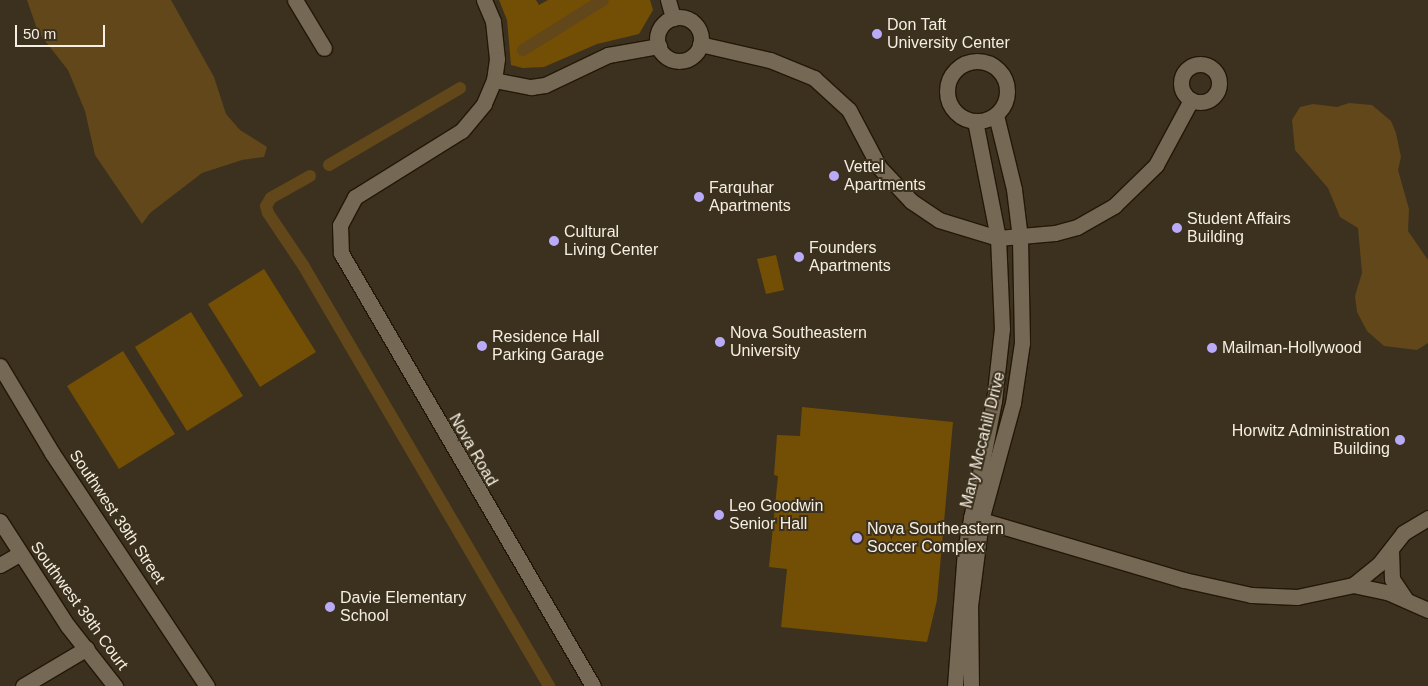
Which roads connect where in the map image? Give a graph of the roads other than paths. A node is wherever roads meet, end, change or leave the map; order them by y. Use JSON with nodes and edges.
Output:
{"nodes":[{"id":1,"x":296,"y":0,"type":"edge"},
{"id":2,"x":484,"y":0,"type":"edge"},
{"id":3,"x":668,"y":0,"type":"edge"},
{"id":4,"x":673,"y":18,"type":"junction"},
{"id":5,"x":700,"y":44,"type":"junction"},
{"id":6,"x":659,"y":46,"type":"junction"},
{"id":7,"x":324,"y":48,"type":"dead end"},
{"id":8,"x":494,"y":80,"type":"junction"},
{"id":9,"x":1191,"y":100,"type":"dead end"},
{"id":10,"x":996,"y":115,"type":"junction"},
{"id":11,"x":976,"y":121,"type":"junction"},
{"id":12,"x":998,"y":238,"type":"junction"},
{"id":13,"x":1020,"y":238,"type":"junction"},
{"id":14,"x":0,"y":366,"type":"edge"},
{"id":15,"x":1428,"y":518,"type":"edge"},
{"id":16,"x":976,"y":519,"type":"junction"},
{"id":17,"x":0,"y":521,"type":"edge"},
{"id":18,"x":1391,"y":550,"type":"junction"},
{"id":19,"x":19,"y":554,"type":"junction"},
{"id":20,"x":0,"y":565,"type":"edge"},
{"id":21,"x":1353,"y":585,"type":"junction"},
{"id":22,"x":1406,"y":600,"type":"junction"},
{"id":23,"x":1428,"y":610,"type":"edge"},
{"id":24,"x":87,"y":648,"type":"junction"},
{"id":25,"x":23,"y":686,"type":"edge"},
{"id":26,"x":115,"y":686,"type":"edge"},
{"id":27,"x":207,"y":686,"type":"edge"},
{"id":28,"x":593,"y":686,"type":"edge"},
{"id":29,"x":955,"y":686,"type":"edge"},
{"id":30,"x":971,"y":686,"type":"edge"}],
"edges":[{"from":1,"to":7,"type":"street"},
{"from":2,"to":8,"type":"street"},
{"from":3,"to":4,"type":"street"},
{"from":4,"to":5,"type":"street"},
{"from":4,"to":6,"type":"street"},
{"from":5,"to":6,"type":"street"},
{"from":5,"to":12,"type":"street"},
{"from":6,"to":8,"type":"street"},
{"from":8,"to":28,"type":"street","name":"Nova Road"},
{"from":9,"to":13,"type":"street"},
{"from":10,"to":11,"type":"street"},
{"from":10,"to":11,"type":"street"},
{"from":10,"to":13,"type":"street","name":"Mary Mccahill Drive"},
{"from":11,"to":12,"type":"street","name":"Mary Mccahill Drive"},
{"from":12,"to":13,"type":"street"},
{"from":12,"to":16,"type":"street","name":"Mary Mccahill Drive"},
{"from":13,"to":16,"type":"street","name":"Mary Mccahill Drive"},
{"from":14,"to":27,"type":"street","name":"Southwest 39th Street"},
{"from":15,"to":18,"type":"street"},
{"from":16,"to":21,"type":"street"},
{"from":16,"to":29,"type":"street","name":"Mary Mccahill Drive"},
{"from":16,"to":30,"type":"street","name":"Mary Mccahill Drive"},
{"from":17,"to":19,"type":"street","name":"Southwest 39th Court"},
{"from":18,"to":21,"type":"street"},
{"from":18,"to":22,"type":"street"},
{"from":19,"to":20,"type":"street"},
{"from":19,"to":24,"type":"street","name":"Southwest 39th Court"},
{"from":21,"to":22,"type":"street"},
{"from":22,"to":23,"type":"street"},
{"from":24,"to":25,"type":"street"},
{"from":24,"to":26,"type":"street","name":"Southwest 39th Court"}]}
